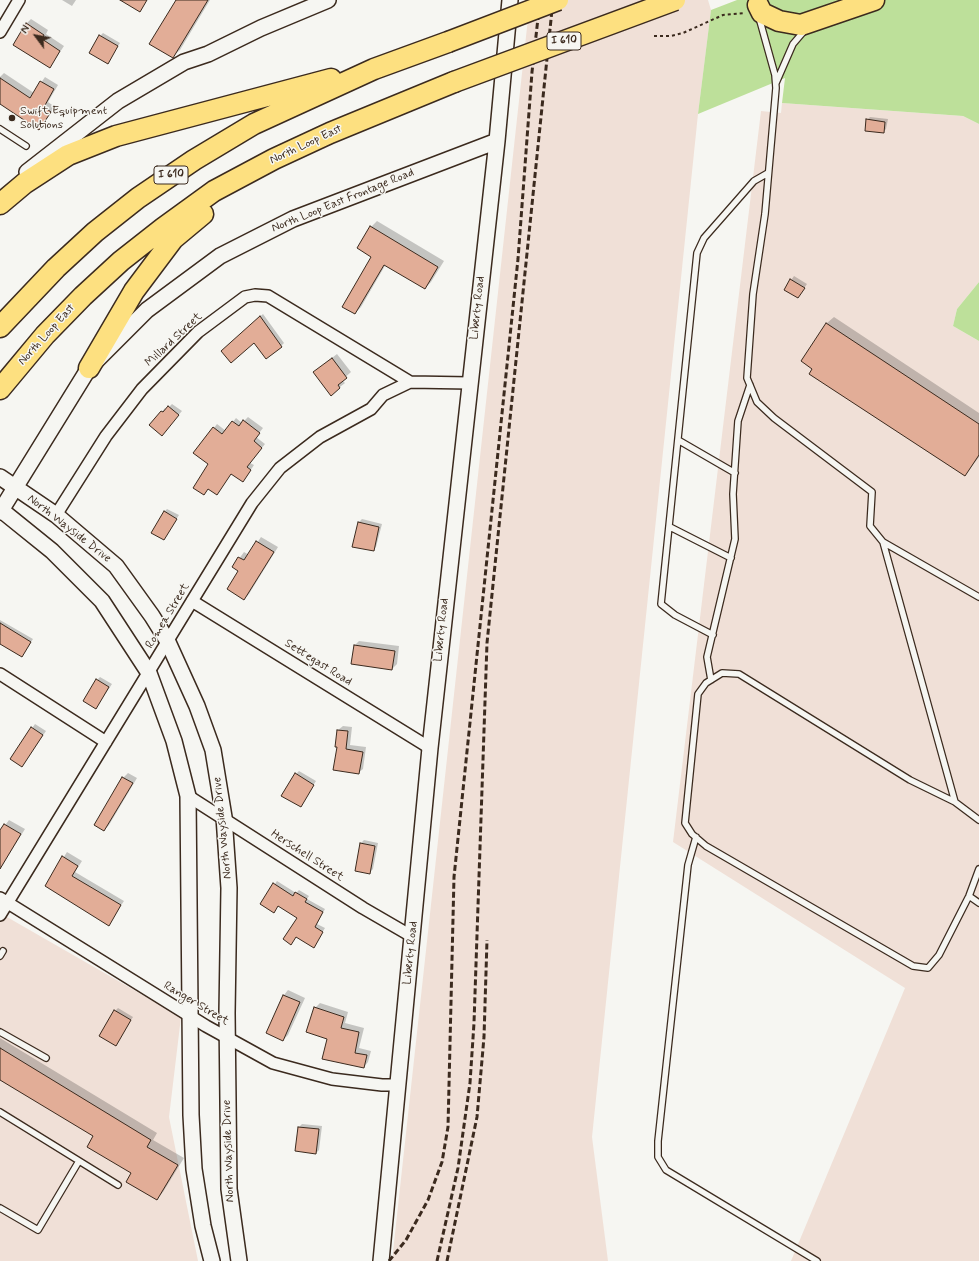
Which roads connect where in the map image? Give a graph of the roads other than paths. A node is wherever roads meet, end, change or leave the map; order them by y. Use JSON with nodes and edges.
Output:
{"nodes":[{"id":1,"x":19,"y":0,"type":"edge"},
{"id":2,"x":326,"y":0,"type":"edge"},
{"id":3,"x":510,"y":0,"type":"edge"},
{"id":4,"x":558,"y":0,"type":"edge"},
{"id":5,"x":675,"y":0,"type":"edge"},
{"id":6,"x":874,"y":0,"type":"edge"},
{"id":7,"x":759,"y":6,"type":"edge"},
{"id":8,"x":812,"y":21,"type":"junction"},
{"id":9,"x":0,"y":32,"type":"edge"},
{"id":10,"x":374,"y":69,"type":"junction"},
{"id":11,"x":775,"y":83,"type":"junction"},
{"id":12,"x":0,"y":129,"type":"edge"},
{"id":13,"x":497,"y":141,"type":"junction"},
{"id":14,"x":26,"y":146,"type":"dead end"},
{"id":15,"x":274,"y":159,"type":"junction"},
{"id":16,"x":768,"y":173,"type":"junction"},
{"id":17,"x":0,"y":200,"type":"edge"},
{"id":18,"x":0,"y":204,"type":"edge"},
{"id":19,"x":0,"y":327,"type":"edge"},
{"id":20,"x":89,"y":368,"type":"junction"},
{"id":21,"x":410,"y":382,"type":"junction"},
{"id":22,"x":470,"y":384,"type":"junction"},
{"id":23,"x":750,"y":384,"type":"junction"},
{"id":24,"x":0,"y":389,"type":"edge"},
{"id":25,"x":678,"y":440,"type":"junction"},
{"id":26,"x":735,"y":473,"type":"junction"},
{"id":27,"x":0,"y":477,"type":"edge"},
{"id":28,"x":16,"y":488,"type":"junction"},
{"id":29,"x":0,"y":510,"type":"edge"},
{"id":30,"x":56,"y":515,"type":"junction"},
{"id":31,"x":670,"y":527,"type":"junction"},
{"id":32,"x":883,"y":542,"type":"junction"},
{"id":33,"x":731,"y":558,"type":"junction"},
{"id":34,"x":979,"y":597,"type":"edge"},
{"id":35,"x":192,"y":601,"type":"junction"},
{"id":36,"x":713,"y":636,"type":"junction"},
{"id":37,"x":167,"y":640,"type":"junction"},
{"id":38,"x":149,"y":673,"type":"junction"},
{"id":39,"x":0,"y":674,"type":"edge"},
{"id":40,"x":711,"y":680,"type":"junction"},
{"id":41,"x":106,"y":742,"type":"junction"},
{"id":42,"x":430,"y":748,"type":"junction"},
{"id":43,"x":188,"y":796,"type":"junction"},
{"id":44,"x":955,"y":802,"type":"junction"},
{"id":45,"x":224,"y":817,"type":"junction"},
{"id":46,"x":979,"y":820,"type":"edge"},
{"id":47,"x":696,"y":837,"type":"junction"},
{"id":48,"x":979,"y":870,"type":"edge"},
{"id":49,"x":968,"y":896,"type":"junction"},
{"id":50,"x":4,"y":900,"type":"edge"},
{"id":51,"x":979,"y":903,"type":"edge"},
{"id":52,"x":0,"y":915,"type":"edge"},
{"id":53,"x":413,"y":937,"type":"junction"},
{"id":54,"x":190,"y":1016,"type":"junction"},
{"id":55,"x":0,"y":1032,"type":"edge"},
{"id":56,"x":227,"y":1037,"type":"junction"},
{"id":57,"x":46,"y":1058,"type":"dead end"},
{"id":58,"x":397,"y":1085,"type":"junction"},
{"id":59,"x":0,"y":1112,"type":"edge"},
{"id":60,"x":79,"y":1161,"type":"junction"},
{"id":61,"x":118,"y":1185,"type":"dead end"},
{"id":62,"x":0,"y":1208,"type":"edge"},
{"id":63,"x":212,"y":1261,"type":"edge"},
{"id":64,"x":239,"y":1261,"type":"edge"},
{"id":65,"x":380,"y":1261,"type":"edge"},
{"id":66,"x":817,"y":1261,"type":"edge"}],
"edges":[{"from":1,"to":9,"type":"street"},
{"from":2,"to":17,"type":"main road"},
{"from":3,"to":13,"type":"main road","name":"Liberty Road"},
{"from":4,"to":10,"type":"highway","number":"I 610","bridge":true},
{"from":5,"to":15,"type":"highway","name":"North Loop East","number":"I 610","bridge":true},
{"from":6,"to":8,"type":"highway"},
{"from":7,"to":8,"type":"highway"},
{"from":7,"to":11,"type":"lane"},
{"from":8,"to":11,"type":"lane"},
{"from":10,"to":18,"type":"highway"},
{"from":10,"to":19,"type":"highway","number":"I 610"},
{"from":11,"to":16,"type":"lane"},
{"from":12,"to":14,"type":"lane"},
{"from":13,"to":20,"type":"main road","name":"North Loop East Frontage Road"},
{"from":13,"to":22,"type":"main road","name":"Liberty Road"},
{"from":15,"to":20,"type":"highway"},
{"from":15,"to":24,"type":"highway","name":"North Loop East","number":"I 610"},
{"from":16,"to":23,"type":"lane"},
{"from":16,"to":25,"type":"lane"},
{"from":20,"to":28,"type":"main road","name":"North Loop East Frontage Road"},
{"from":21,"to":22,"type":"street","name":"Millard Street"},
{"from":21,"to":30,"type":"street","name":"Millard Street"},
{"from":21,"to":35,"type":"street","name":"Romea Street"},
{"from":22,"to":42,"type":"main road","name":"Liberty Road"},
{"from":23,"to":26,"type":"lane"},
{"from":23,"to":32,"type":"lane"},
{"from":25,"to":26,"type":"lane"},
{"from":25,"to":31,"type":"lane"},
{"from":26,"to":33,"type":"lane"},
{"from":27,"to":28,"type":"main road","name":"North Wayside Drive"},
{"from":28,"to":29,"type":"main road","name":"North Loop East Frontage Road"},
{"from":28,"to":30,"type":"main road","name":"North Wayside Drive"},
{"from":29,"to":38,"type":"main road"},
{"from":30,"to":37,"type":"main road","name":"North Wayside Drive"},
{"from":31,"to":33,"type":"lane"},
{"from":31,"to":36,"type":"lane"},
{"from":32,"to":34,"type":"lane"},
{"from":32,"to":44,"type":"lane"},
{"from":33,"to":36,"type":"lane"},
{"from":35,"to":37,"type":"street","name":"Romea Street"},
{"from":35,"to":42,"type":"street","name":"Settegast Road"},
{"from":36,"to":40,"type":"lane"},
{"from":37,"to":38,"type":"street","name":"Romea Street"},
{"from":37,"to":45,"type":"main road","name":"North Wayside Drive"},
{"from":38,"to":41,"type":"street","name":"Romea Street"},
{"from":38,"to":43,"type":"main road"},
{"from":39,"to":41,"type":"street"},
{"from":40,"to":44,"type":"lane"},
{"from":40,"to":47,"type":"lane"},
{"from":41,"to":50,"type":"street","name":"Romea Street"},
{"from":42,"to":53,"type":"main road","name":"Liberty Road"},
{"from":43,"to":45,"type":"street","name":"Herschell Street"},
{"from":43,"to":54,"type":"main road"},
{"from":44,"to":46,"type":"lane"},
{"from":45,"to":53,"type":"street","name":"Herschell Street"},
{"from":45,"to":56,"type":"main road","name":"North Wayside Drive"},
{"from":47,"to":49,"type":"lane"},
{"from":47,"to":66,"type":"lane"},
{"from":48,"to":49,"type":"lane"},
{"from":49,"to":51,"type":"lane"},
{"from":50,"to":52,"type":"street","name":"Romea Street"},
{"from":50,"to":54,"type":"street","name":"Ranger Street"},
{"from":53,"to":58,"type":"main road","name":"Liberty Road"},
{"from":54,"to":56,"type":"street","name":"Ranger Street"},
{"from":54,"to":63,"type":"main road"},
{"from":55,"to":57,"type":"lane"},
{"from":56,"to":58,"type":"street","name":"Ranger Street"},
{"from":56,"to":64,"type":"main road","name":"North Wayside Drive"},
{"from":58,"to":65,"type":"main road","name":"Liberty Road"},
{"from":59,"to":60,"type":"lane"},
{"from":60,"to":61,"type":"lane"},
{"from":60,"to":62,"type":"lane"}]}
